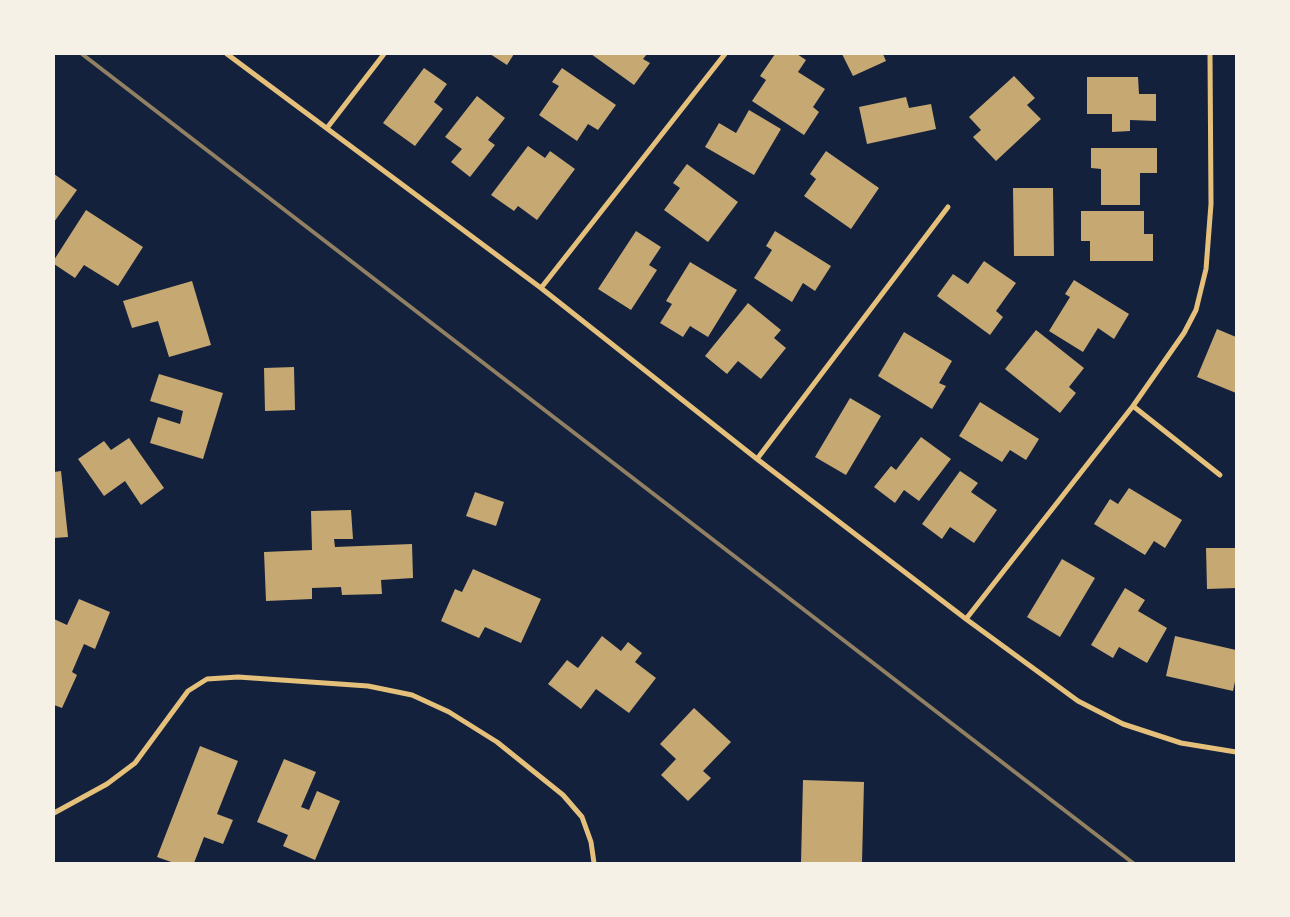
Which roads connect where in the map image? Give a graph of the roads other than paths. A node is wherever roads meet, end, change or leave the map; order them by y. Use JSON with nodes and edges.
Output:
{"nodes":[{"id":1,"x":226,"y":54,"type":"edge"},
{"id":2,"x":384,"y":54,"type":"edge"},
{"id":3,"x":726,"y":54,"type":"edge"},
{"id":4,"x":1210,"y":54,"type":"edge"},
{"id":5,"x":327,"y":128,"type":"junction"},
{"id":6,"x":948,"y":207,"type":"dead end"},
{"id":7,"x":541,"y":288,"type":"junction"},
{"id":8,"x":1133,"y":406,"type":"junction"},
{"id":9,"x":757,"y":460,"type":"junction"},
{"id":10,"x":1220,"y":475,"type":"dead end"},
{"id":11,"x":966,"y":619,"type":"junction"},
{"id":12,"x":1236,"y":752,"type":"edge"},
{"id":13,"x":54,"y":813,"type":"edge"},
{"id":14,"x":594,"y":863,"type":"edge"}],
"edges":[{"from":1,"to":5,"type":"street"},
{"from":2,"to":5,"type":"street"},
{"from":3,"to":7,"type":"street"},
{"from":4,"to":8,"type":"street"},
{"from":5,"to":7,"type":"street"},
{"from":6,"to":9,"type":"street"},
{"from":7,"to":9,"type":"street"},
{"from":8,"to":10,"type":"street"},
{"from":8,"to":11,"type":"street"},
{"from":9,"to":11,"type":"street"},
{"from":11,"to":12,"type":"street"},
{"from":13,"to":14,"type":"street"}]}
